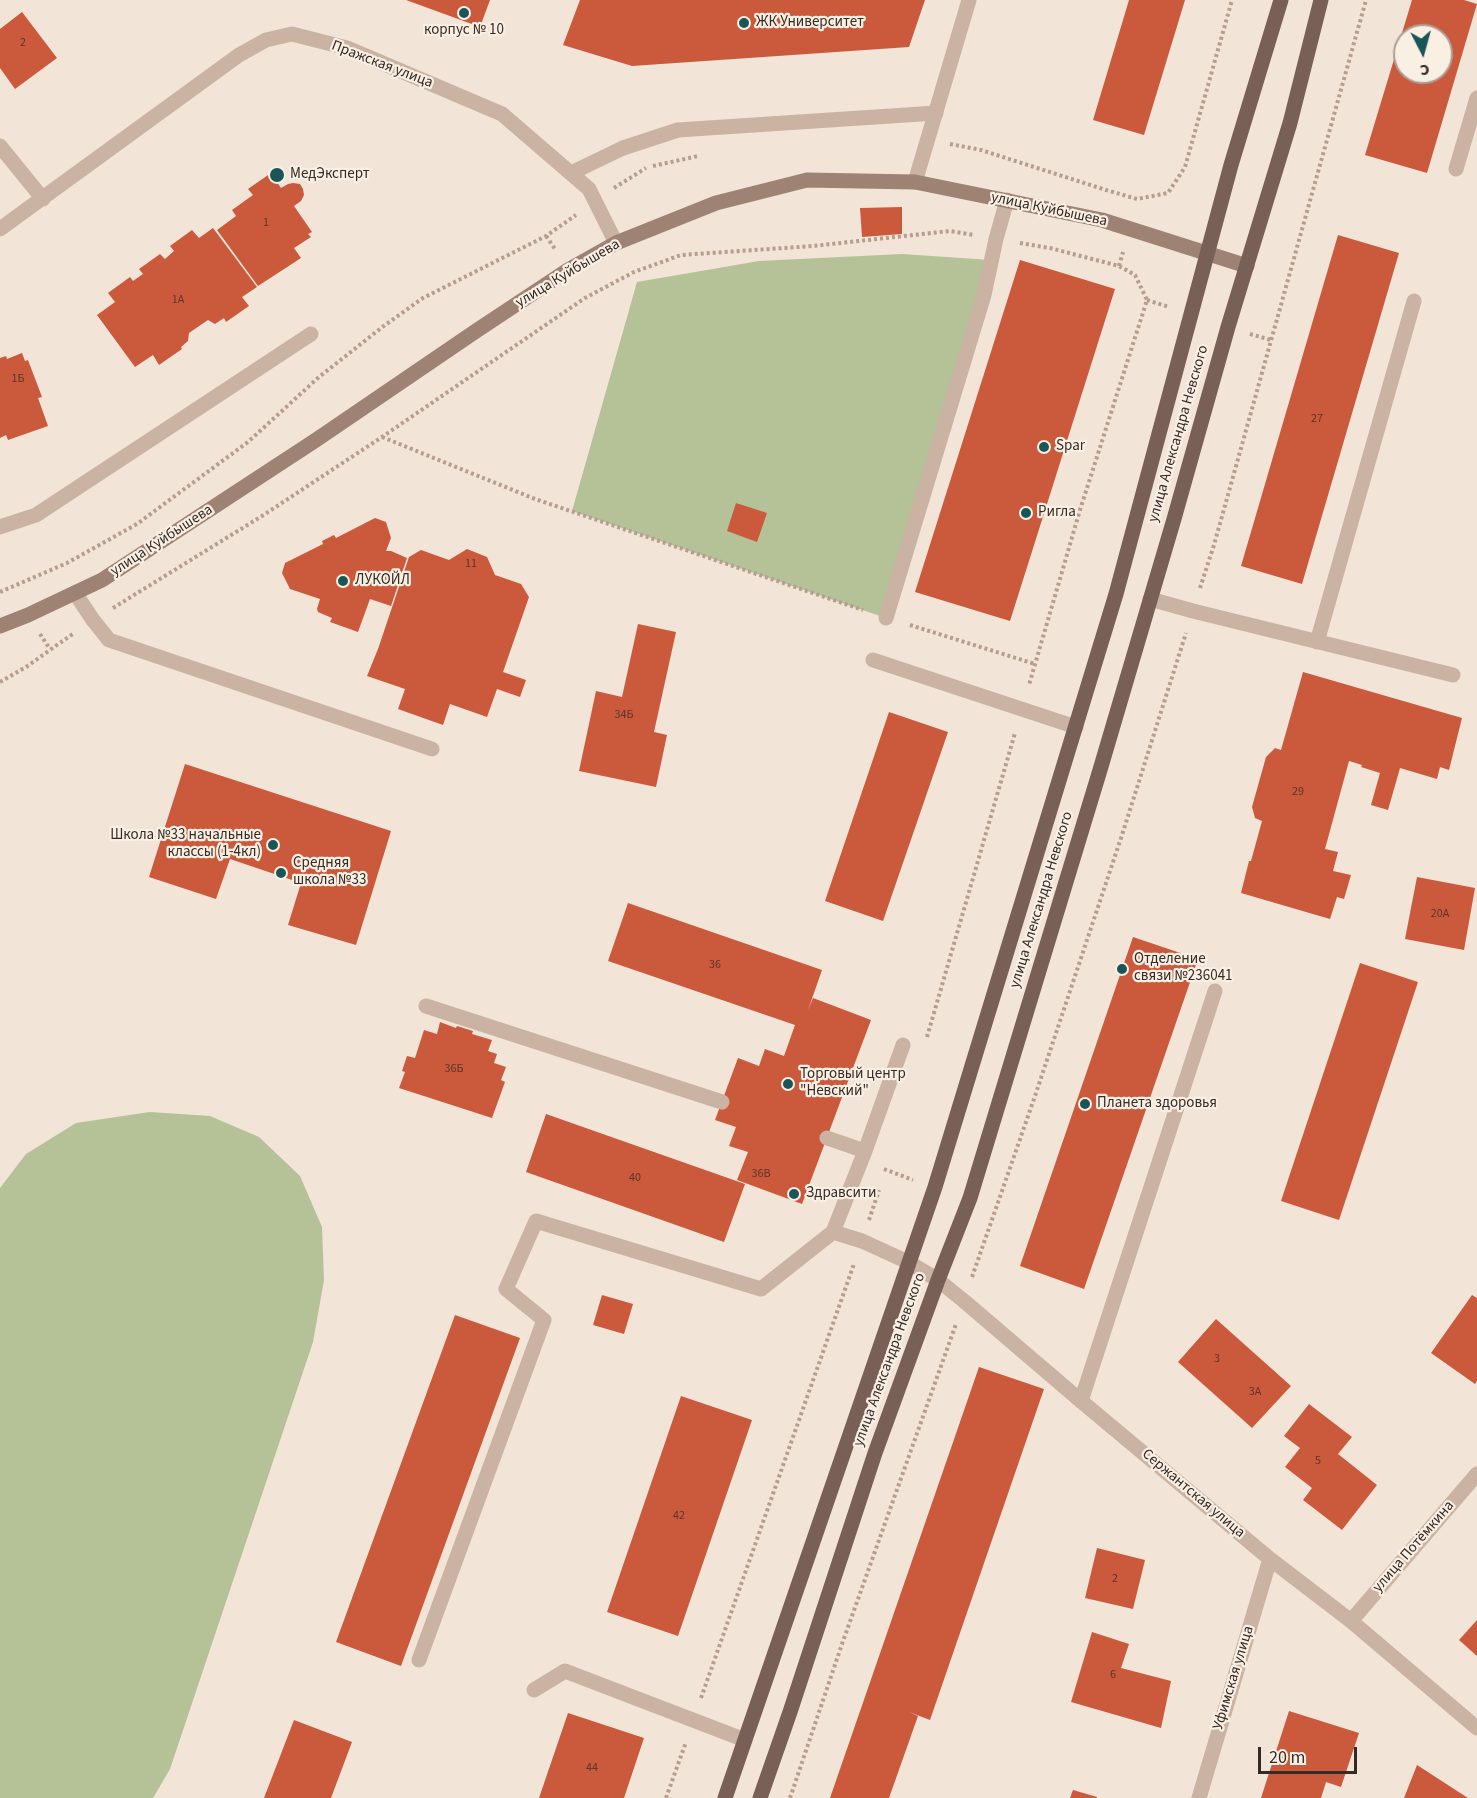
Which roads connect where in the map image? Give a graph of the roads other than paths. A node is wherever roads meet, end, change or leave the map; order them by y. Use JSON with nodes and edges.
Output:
{"nodes":[{"id":1,"x":969,"y":0,"type":"edge"},
{"id":2,"x":1281,"y":0,"type":"edge"},
{"id":3,"x":1321,"y":0,"type":"edge"},
{"id":4,"x":1477,"y":98,"type":"edge"},
{"id":5,"x":936,"y":113,"type":"junction"},
{"id":6,"x":0,"y":146,"type":"edge"},
{"id":7,"x":1456,"y":169,"type":"dead end"},
{"id":8,"x":571,"y":173,"type":"junction"},
{"id":9,"x":915,"y":182,"type":"junction"},
{"id":10,"x":43,"y":199,"type":"junction"},
{"id":11,"x":1007,"y":200,"type":"junction"},
{"id":12,"x":0,"y":229,"type":"edge"},
{"id":13,"x":616,"y":243,"type":"junction"},
{"id":14,"x":1209,"y":254,"type":"junction"},
{"id":15,"x":1247,"y":266,"type":"junction"},
{"id":16,"x":1414,"y":301,"type":"dead end"},
{"id":17,"x":311,"y":334,"type":"dead end"},
{"id":18,"x":0,"y":526,"type":"edge"},
{"id":19,"x":75,"y":593,"type":"junction"},
{"id":20,"x":1150,"y":599,"type":"junction"},
{"id":21,"x":886,"y":618,"type":"road end"},
{"id":22,"x":0,"y":626,"type":"edge"},
{"id":23,"x":1317,"y":642,"type":"junction"},
{"id":24,"x":873,"y":660,"type":"dead end"},
{"id":25,"x":1453,"y":675,"type":"dead end"},
{"id":26,"x":1076,"y":727,"type":"junction"},
{"id":27,"x":432,"y":750,"type":"dead end"},
{"id":28,"x":1215,"y":991,"type":"dead end"},
{"id":29,"x":426,"y":1006,"type":"dead end"},
{"id":30,"x":903,"y":1045,"type":"dead end"},
{"id":31,"x":722,"y":1102,"type":"dead end"},
{"id":32,"x":827,"y":1138,"type":"dead end"},
{"id":33,"x":865,"y":1151,"type":"junction"},
{"id":34,"x":833,"y":1232,"type":"junction"},
{"id":35,"x":908,"y":1262,"type":"junction"},
{"id":36,"x":938,"y":1280,"type":"junction"},
{"id":37,"x":1081,"y":1401,"type":"junction"},
{"id":38,"x":1477,"y":1474,"type":"edge"},
{"id":39,"x":1270,"y":1559,"type":"junction"},
{"id":40,"x":1351,"y":1621,"type":"junction"},
{"id":41,"x":419,"y":1660,"type":"dead end"},
{"id":42,"x":534,"y":1690,"type":"dead end"},
{"id":43,"x":1477,"y":1728,"type":"edge"},
{"id":44,"x":746,"y":1740,"type":"junction"},
{"id":45,"x":725,"y":1798,"type":"edge"},
{"id":46,"x":760,"y":1798,"type":"edge"},
{"id":47,"x":1199,"y":1798,"type":"edge"}],
"edges":[{"from":1,"to":5,"type":"street"},
{"from":2,"to":14,"type":"main road","name":"улица Александра Невского"},
{"from":3,"to":15,"type":"main road","name":"улица Александра Невского"},
{"from":4,"to":7,"type":"street"},
{"from":5,"to":8,"type":"street"},
{"from":5,"to":9,"type":"street"},
{"from":6,"to":10,"type":"street"},
{"from":8,"to":10,"type":"street","name":"Пражская улица"},
{"from":8,"to":13,"type":"street","name":"Пражская улица"},
{"from":9,"to":11,"type":"main road","name":"улица Куйбышева"},
{"from":9,"to":13,"type":"main road","name":"улица Куйбышева"},
{"from":10,"to":12,"type":"street","name":"Пражская улица"},
{"from":11,"to":14,"type":"main road","name":"улица Куйбышева"},
{"from":11,"to":21,"type":"street"},
{"from":13,"to":19,"type":"main road","name":"улица Куйбышева"},
{"from":14,"to":15,"type":"main road","name":"улица Куйбышева"},
{"from":14,"to":26,"type":"main road","name":"улица Александра Невского"},
{"from":15,"to":20,"type":"main road","name":"улица Александра Невского"},
{"from":16,"to":23,"type":"street"},
{"from":17,"to":18,"type":"street"},
{"from":19,"to":22,"type":"main road","name":"улица Куйбышева"},
{"from":19,"to":27,"type":"street"},
{"from":20,"to":23,"type":"street"},
{"from":20,"to":36,"type":"main road","name":"улица Александра Невского"},
{"from":23,"to":25,"type":"street"},
{"from":24,"to":26,"type":"street"},
{"from":26,"to":35,"type":"main road","name":"улица Александра Невского"},
{"from":28,"to":37,"type":"street"},
{"from":29,"to":31,"type":"street"},
{"from":30,"to":33,"type":"street"},
{"from":32,"to":33,"type":"street"},
{"from":33,"to":34,"type":"street"},
{"from":34,"to":35,"type":"street","name":"Сержантская улица"},
{"from":34,"to":41,"type":"street"},
{"from":35,"to":36,"type":"street","name":"Сержантская улица"},
{"from":35,"to":44,"type":"main road","name":"улица Александра Невского"},
{"from":36,"to":37,"type":"street","name":"Сержантская улица"},
{"from":36,"to":46,"type":"main road","name":"улица Александра Невского"},
{"from":37,"to":39,"type":"street","name":"Сержантская улица"},
{"from":38,"to":40,"type":"street","name":"улица Потёмкина"},
{"from":39,"to":40,"type":"street","name":"Сержантская улица"},
{"from":39,"to":47,"type":"street","name":"Уфимская улица"},
{"from":40,"to":43,"type":"street","name":"Сержантская улица"},
{"from":42,"to":44,"type":"street"},
{"from":44,"to":45,"type":"main road","name":"улица Александра Невского"}]}
